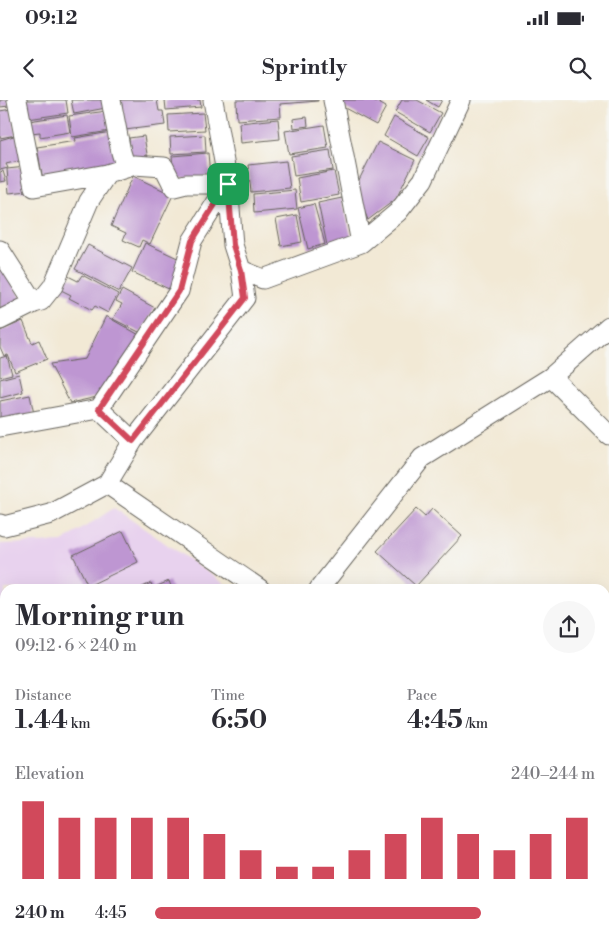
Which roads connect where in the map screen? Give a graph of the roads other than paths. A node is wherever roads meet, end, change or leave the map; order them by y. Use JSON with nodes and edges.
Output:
{"nodes":[{"id":1,"x":17,"y":100,"type":"edge"},
{"id":2,"x":111,"y":100,"type":"edge"},
{"id":3,"x":212,"y":100,"type":"edge"},
{"id":4,"x":461,"y":100,"type":"edge"},
{"id":5,"x":335,"y":103,"type":"edge"},
{"id":6,"x":126,"y":168,"type":"junction"},
{"id":7,"x":107,"y":174,"type":"junction"},
{"id":8,"x":228,"y":184,"type":"junction"},
{"id":9,"x":361,"y":243,"type":"junction"},
{"id":10,"x":0,"y":250,"type":"edge"},
{"id":11,"x":241,"y":270,"type":"junction"},
{"id":12,"x":34,"y":304,"type":"junction"},
{"id":13,"x":0,"y":320,"type":"edge"},
{"id":14,"x":609,"y":326,"type":"edge"},
{"id":15,"x":552,"y":377,"type":"junction"},
{"id":16,"x":99,"y":409,"type":"junction"},
{"id":17,"x":0,"y":427,"type":"edge"},
{"id":18,"x":609,"y":435,"type":"edge"},
{"id":19,"x":133,"y":441,"type":"junction"},
{"id":20,"x":107,"y":484,"type":"junction"},
{"id":21,"x":0,"y":524,"type":"edge"},
{"id":22,"x":253,"y":584,"type":"edge"},
{"id":23,"x":323,"y":584,"type":"edge"}],
"edges":[{"from":1,"to":7,"type":"street"},
{"from":2,"to":6,"type":"street"},
{"from":3,"to":8,"type":"street"},
{"from":4,"to":9,"type":"street"},
{"from":5,"to":9,"type":"street"},
{"from":6,"to":7,"type":"street"},
{"from":6,"to":8,"type":"street"},
{"from":7,"to":12,"type":"street"},
{"from":8,"to":11,"type":"street"},
{"from":8,"to":16,"type":"street"},
{"from":9,"to":11,"type":"street"},
{"from":10,"to":12,"type":"street"},
{"from":11,"to":19,"type":"street"},
{"from":12,"to":13,"type":"street"},
{"from":14,"to":15,"type":"street"},
{"from":15,"to":18,"type":"street"},
{"from":15,"to":23,"type":"street"},
{"from":16,"to":17,"type":"street"},
{"from":16,"to":19,"type":"street"},
{"from":19,"to":20,"type":"street"},
{"from":20,"to":21,"type":"street"},
{"from":20,"to":22,"type":"street"}]}
